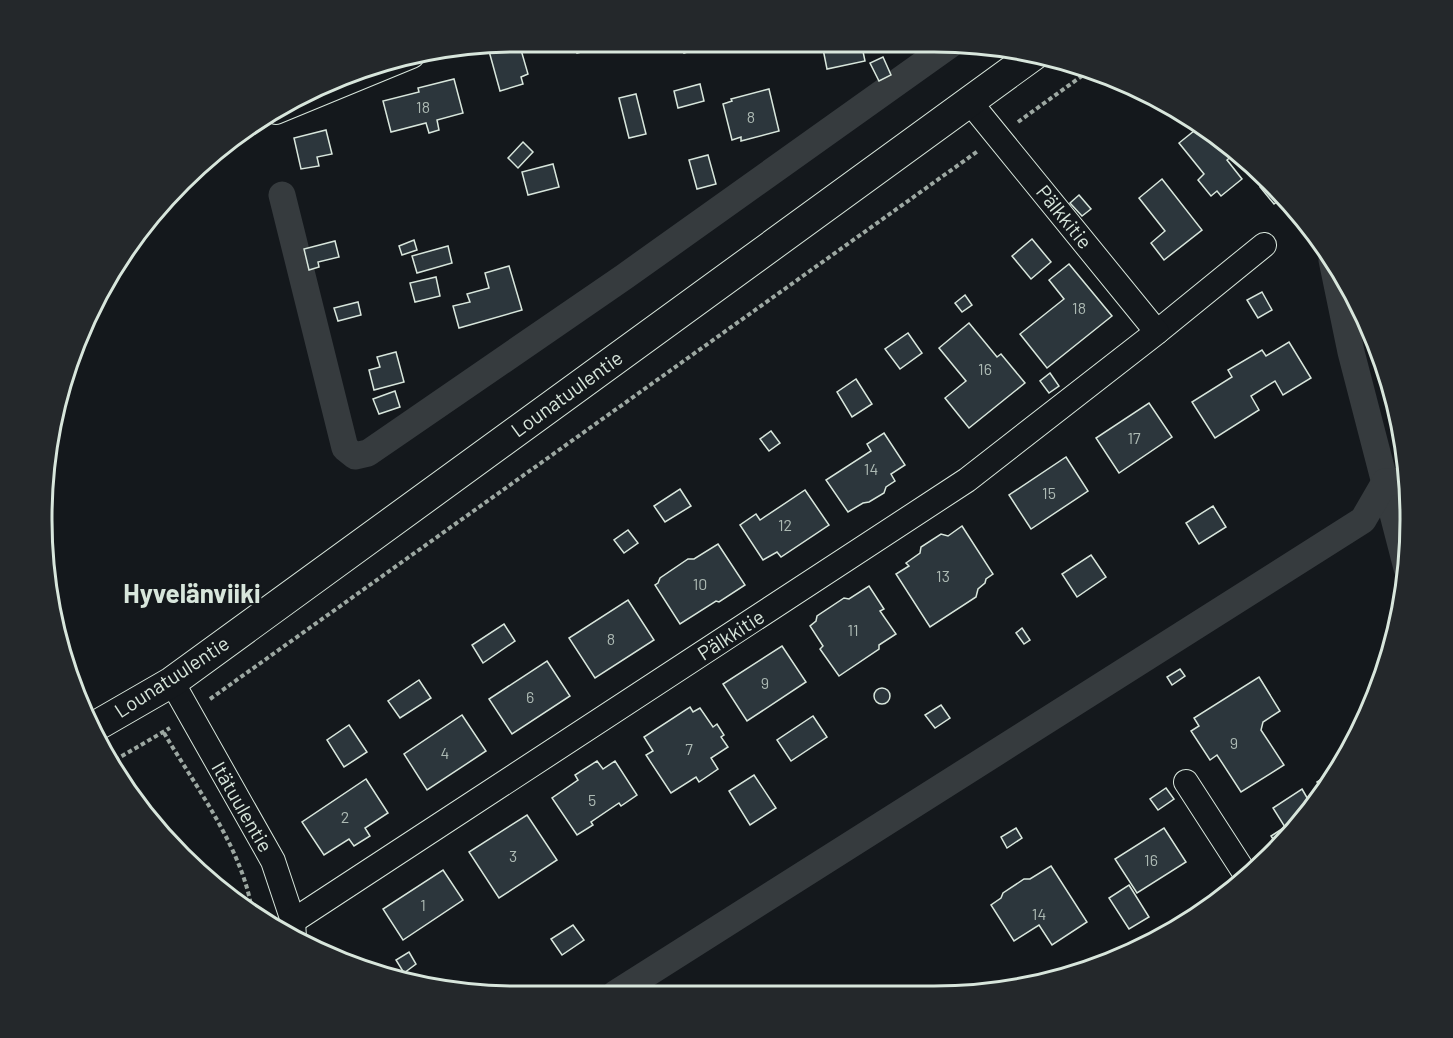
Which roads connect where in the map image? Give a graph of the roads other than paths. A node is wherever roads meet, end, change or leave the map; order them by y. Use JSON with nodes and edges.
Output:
{"nodes":[{"id":1,"x":1025,"y":61,"type":"edge"},
{"id":2,"x":969,"y":101,"type":"junction"},
{"id":3,"x":1264,"y":245,"type":"dead end"},
{"id":4,"x":1157,"y":332,"type":"junction"},
{"id":5,"x":172,"y":682,"type":"junction"},
{"id":6,"x":100,"y":723,"type":"edge"},
{"id":7,"x":1186,"y":782,"type":"dead end"},
{"id":8,"x":1243,"y":870,"type":"edge"},
{"id":9,"x":293,"y":927,"type":"edge"},
{"id":10,"x":296,"y":928,"type":"edge"}],
"edges":[{"from":1,"to":2,"type":"street","name":"Lounatuulentie"},
{"from":2,"to":4,"type":"street","name":"Pälkkitie"},
{"from":2,"to":5,"type":"street","name":"Lounatuulentie"},
{"from":3,"to":4,"type":"street","name":"Pälkkitie"},
{"from":4,"to":10,"type":"street","name":"Pälkkitie"},
{"from":5,"to":6,"type":"street","name":"Lounatuulentie"},
{"from":5,"to":9,"type":"street","name":"Itätuulentie"},
{"from":7,"to":8,"type":"street"}]}
